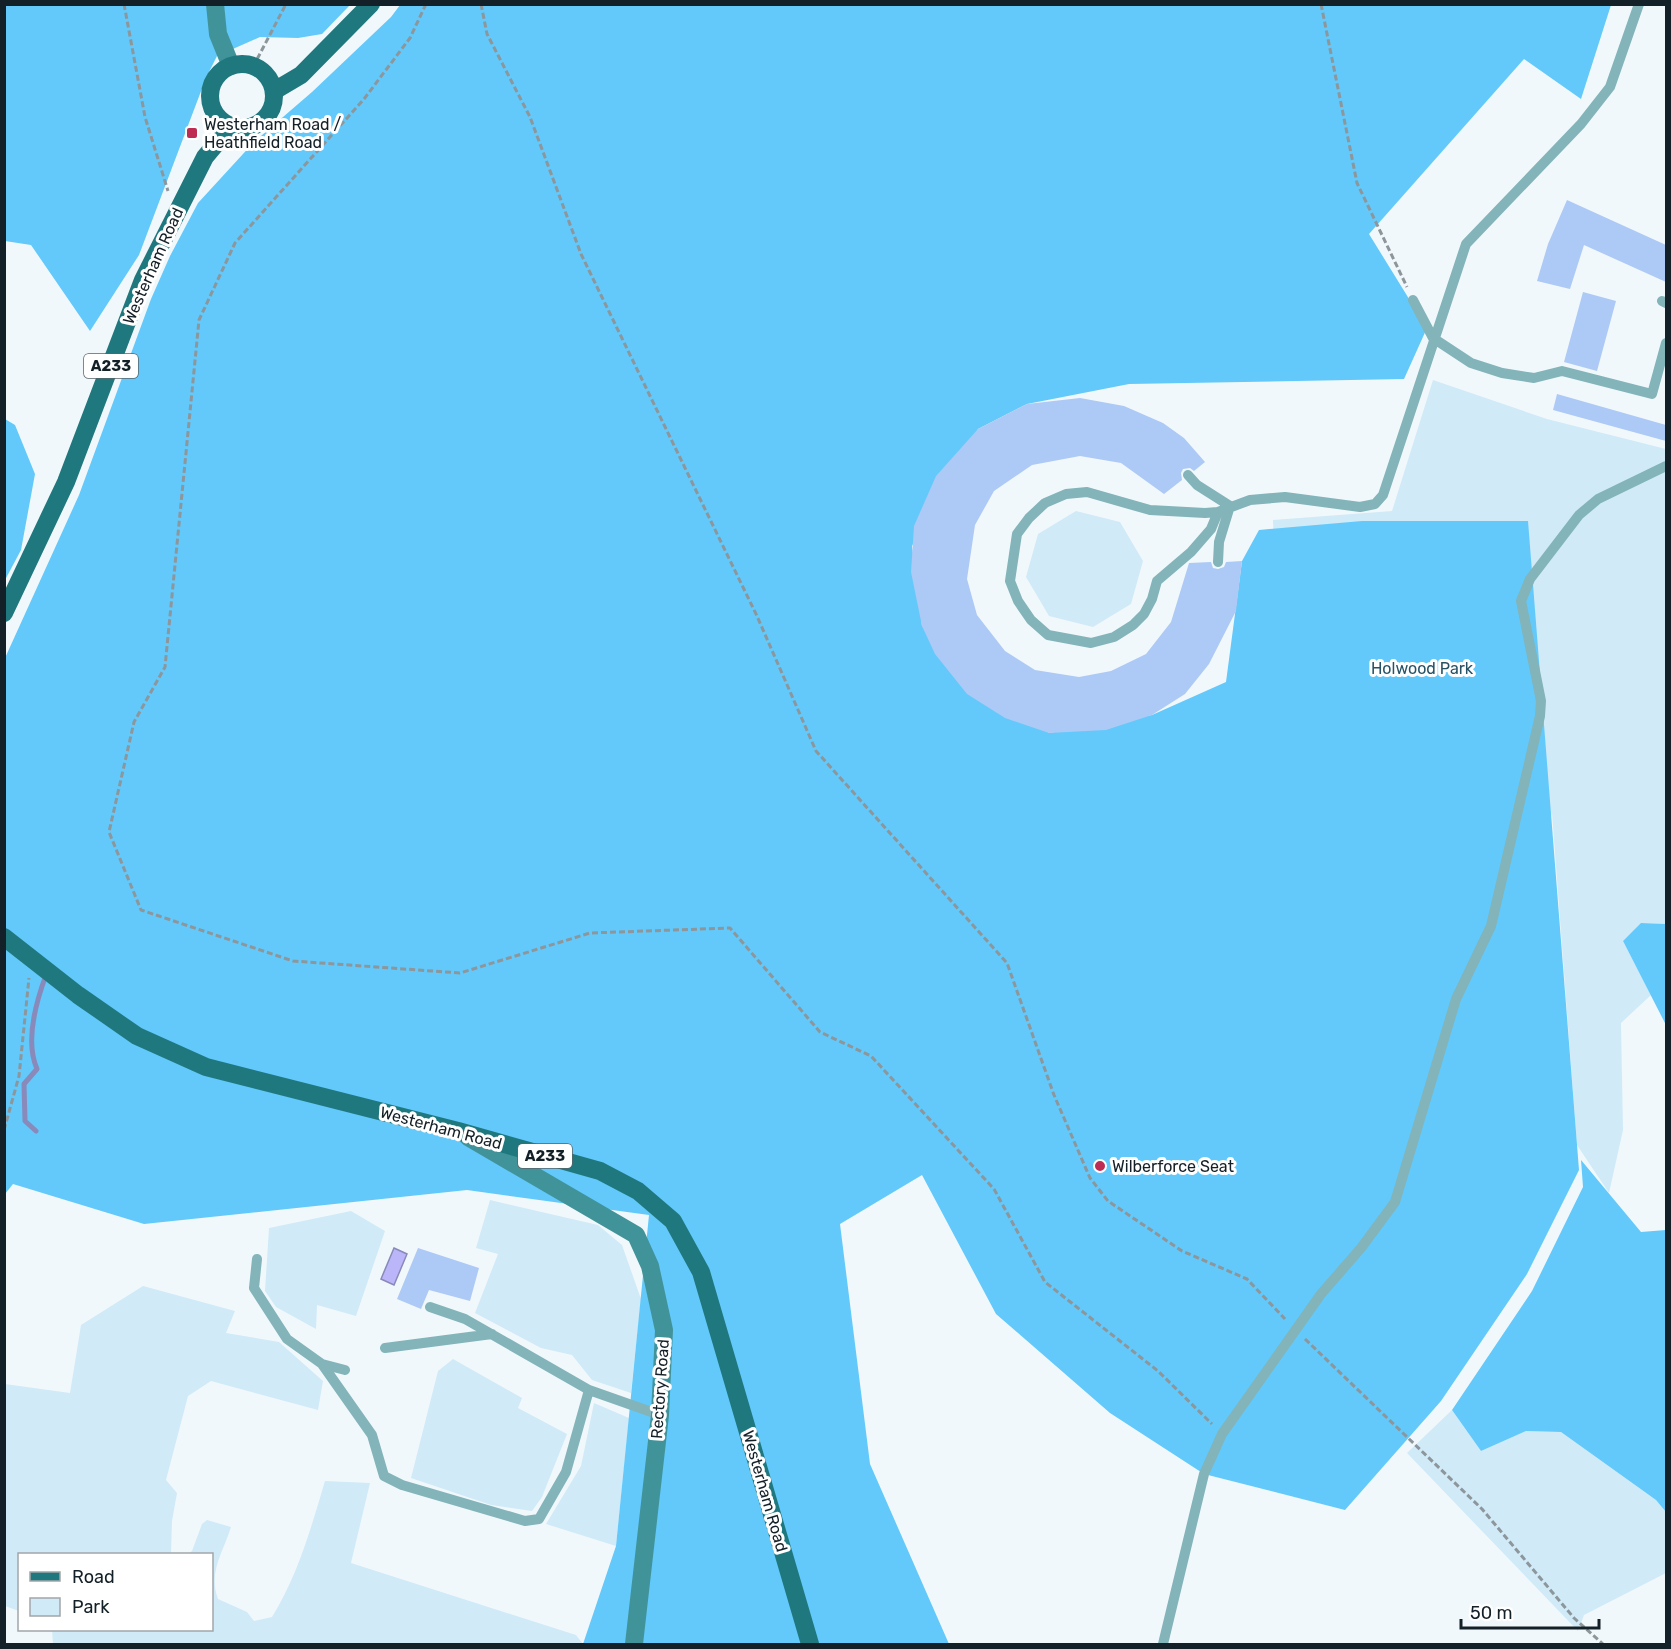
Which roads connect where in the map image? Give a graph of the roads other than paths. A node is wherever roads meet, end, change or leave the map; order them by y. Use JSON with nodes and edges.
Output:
{"nodes":[{"id":1,"x":215,"y":4,"type":"edge"},
{"id":2,"x":371,"y":4,"type":"edge"},
{"id":3,"x":1639,"y":4,"type":"edge"},
{"id":4,"x":231,"y":66,"type":"junction"},
{"id":5,"x":274,"y":91,"type":"junction"},
{"id":6,"x":231,"y":126,"type":"junction"},
{"id":7,"x":1413,"y":300,"type":"road end"},
{"id":8,"x":1433,"y":339,"type":"junction"},
{"id":9,"x":1666,"y":343,"type":"edge"},
{"id":10,"x":1666,"y":466,"type":"edge"},
{"id":11,"x":1188,"y":475,"type":"dead end"},
{"id":12,"x":1230,"y":506,"type":"junction"},
{"id":13,"x":1218,"y":512,"type":"junction"},
{"id":14,"x":1218,"y":562,"type":"dead end"},
{"id":15,"x":4,"y":613,"type":"edge"},
{"id":16,"x":4,"y":937,"type":"edge"},
{"id":17,"x":458,"y":1131,"type":"junction"},
{"id":18,"x":257,"y":1259,"type":"dead end"},
{"id":19,"x":430,"y":1307,"type":"dead end"},
{"id":20,"x":492,"y":1334,"type":"junction"},
{"id":21,"x":385,"y":1348,"type":"dead end"},
{"id":22,"x":322,"y":1364,"type":"junction"},
{"id":23,"x":345,"y":1370,"type":"dead end"},
{"id":24,"x":589,"y":1390,"type":"junction"},
{"id":25,"x":660,"y":1415,"type":"junction"},
{"id":26,"x":634,"y":1644,"type":"edge"},
{"id":27,"x":810,"y":1644,"type":"edge"},
{"id":28,"x":1162,"y":1644,"type":"edge"}],
"edges":[{"from":1,"to":4,"type":"street"},
{"from":2,"to":5,"type":"main road"},
{"from":3,"to":8,"type":"lane"},
{"from":4,"to":5,"type":"main road"},
{"from":4,"to":6,"type":"main road"},
{"from":5,"to":6,"type":"main road"},
{"from":6,"to":15,"type":"main road","name":"Westerham Road","number":"A233"},
{"from":7,"to":8,"type":"lane"},
{"from":8,"to":9,"type":"lane"},
{"from":8,"to":12,"type":"lane"},
{"from":10,"to":28,"type":"lane"},
{"from":11,"to":12,"type":"lane"},
{"from":12,"to":13,"type":"lane"},
{"from":12,"to":14,"type":"lane"},
{"from":13,"to":13,"type":"lane"},
{"from":16,"to":17,"type":"main road","name":"Westerham Road","number":"A233"},
{"from":17,"to":25,"type":"street","name":"Rectory Road"},
{"from":17,"to":27,"type":"main road","name":"Westerham Road","number":"A233"},
{"from":18,"to":22,"type":"lane"},
{"from":19,"to":20,"type":"lane"},
{"from":20,"to":21,"type":"lane"},
{"from":20,"to":24,"type":"lane"},
{"from":22,"to":23,"type":"lane"},
{"from":22,"to":24,"type":"lane"},
{"from":24,"to":25,"type":"lane"},
{"from":25,"to":26,"type":"street","name":"Rectory Road"}]}
